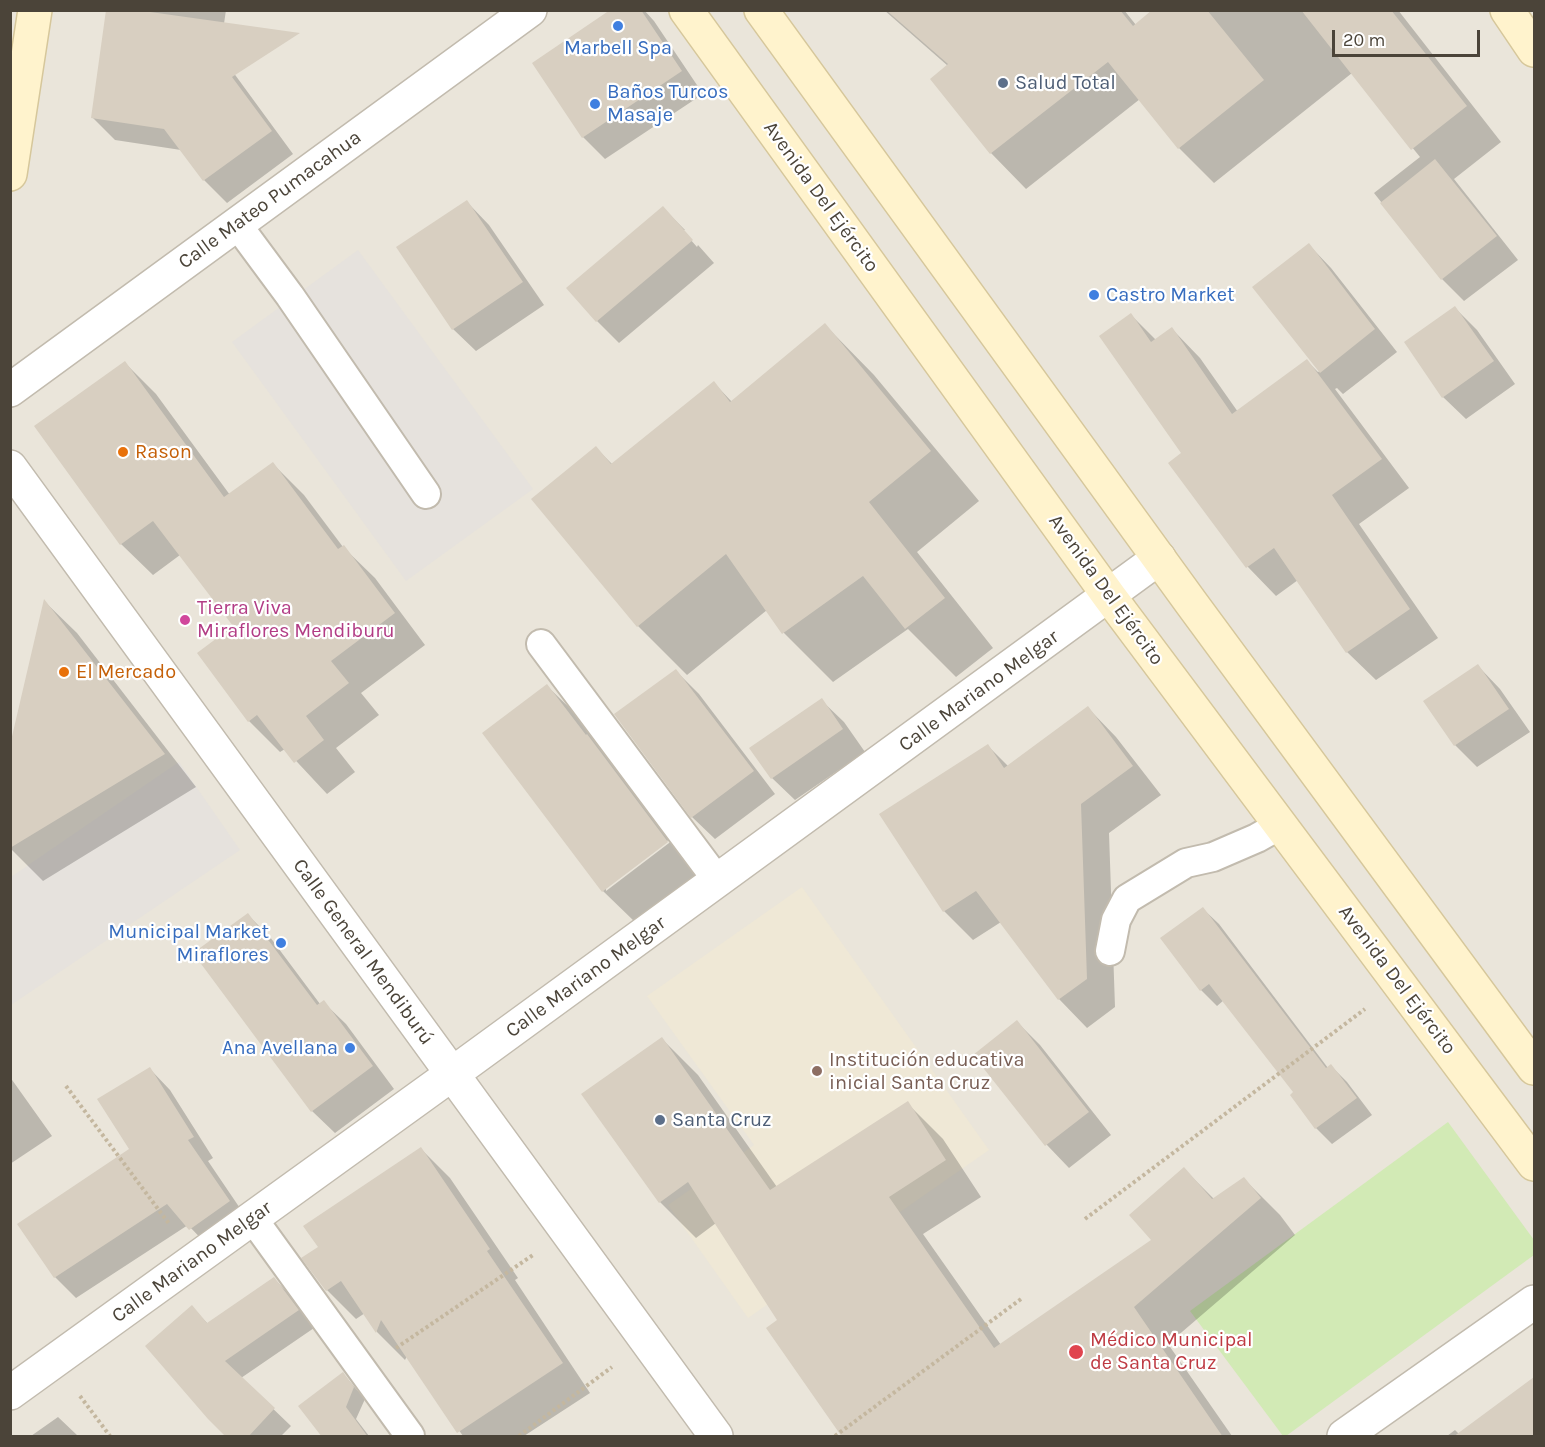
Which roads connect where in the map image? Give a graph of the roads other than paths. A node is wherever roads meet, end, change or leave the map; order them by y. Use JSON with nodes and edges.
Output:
{"nodes":[{"id":1,"x":35,"y":10,"type":"edge"},
{"id":2,"x":530,"y":10,"type":"edge"},
{"id":3,"x":686,"y":10,"type":"edge"},
{"id":4,"x":761,"y":10,"type":"edge"},
{"id":5,"x":1507,"y":10,"type":"edge"},
{"id":6,"x":1534,"y":50,"type":"edge"},
{"id":7,"x":19,"y":66,"type":"edge"},
{"id":8,"x":10,"y":174,"type":"edge"},
{"id":9,"x":236,"y":223,"type":"junction"},
{"id":10,"x":10,"y":390,"type":"edge"},
{"id":11,"x":10,"y":467,"type":"edge"},
{"id":12,"x":426,"y":494,"type":"dead end"},
{"id":13,"x":1159,"y":558,"type":"junction"},
{"id":14,"x":1109,"y":596,"type":"junction"},
{"id":15,"x":542,"y":644,"type":"dead end"},
{"id":16,"x":1280,"y":825,"type":"junction"},
{"id":17,"x":717,"y":881,"type":"junction"},
{"id":18,"x":1110,"y":951,"type":"dead end"},
{"id":19,"x":1534,"y":1068,"type":"edge"},
{"id":20,"x":452,"y":1074,"type":"junction"},
{"id":21,"x":1534,"y":1164,"type":"edge"},
{"id":22,"x":253,"y":1219,"type":"junction"},
{"id":23,"x":1534,"y":1302,"type":"edge"},
{"id":24,"x":10,"y":1393,"type":"edge"},
{"id":25,"x":410,"y":1437,"type":"edge"},
{"id":26,"x":716,"y":1437,"type":"edge"},
{"id":27,"x":1344,"y":1437,"type":"edge"}],
"edges":[{"from":1,"to":7,"type":"main road"},
{"from":2,"to":9,"type":"street","name":"Calle Mateo Pumacahua"},
{"from":3,"to":14,"type":"main road","name":"Avenida Del Ejército"},
{"from":4,"to":13,"type":"main road"},
{"from":5,"to":6,"type":"main road"},
{"from":7,"to":8,"type":"main road"},
{"from":9,"to":10,"type":"street","name":"Calle Mateo Pumacahua"},
{"from":9,"to":12,"type":"lane"},
{"from":11,"to":20,"type":"street","name":"Calle General Mendiburú"},
{"from":13,"to":14,"type":"street","name":"Calle Mariano Melgar"},
{"from":13,"to":19,"type":"main road"},
{"from":14,"to":16,"type":"main road","name":"Avenida Del Ejército"},
{"from":14,"to":17,"type":"street","name":"Calle Mariano Melgar"},
{"from":15,"to":17,"type":"lane"},
{"from":16,"to":18,"type":"lane"},
{"from":16,"to":21,"type":"main road","name":"Avenida Del Ejército"},
{"from":17,"to":20,"type":"street","name":"Calle Mariano Melgar"},
{"from":20,"to":22,"type":"street","name":"Calle Mariano Melgar"},
{"from":20,"to":26,"type":"street","name":"Calle General Mendiburú"},
{"from":22,"to":24,"type":"street","name":"Calle Mariano Melgar"},
{"from":22,"to":25,"type":"lane"},
{"from":23,"to":27,"type":"street"}]}
